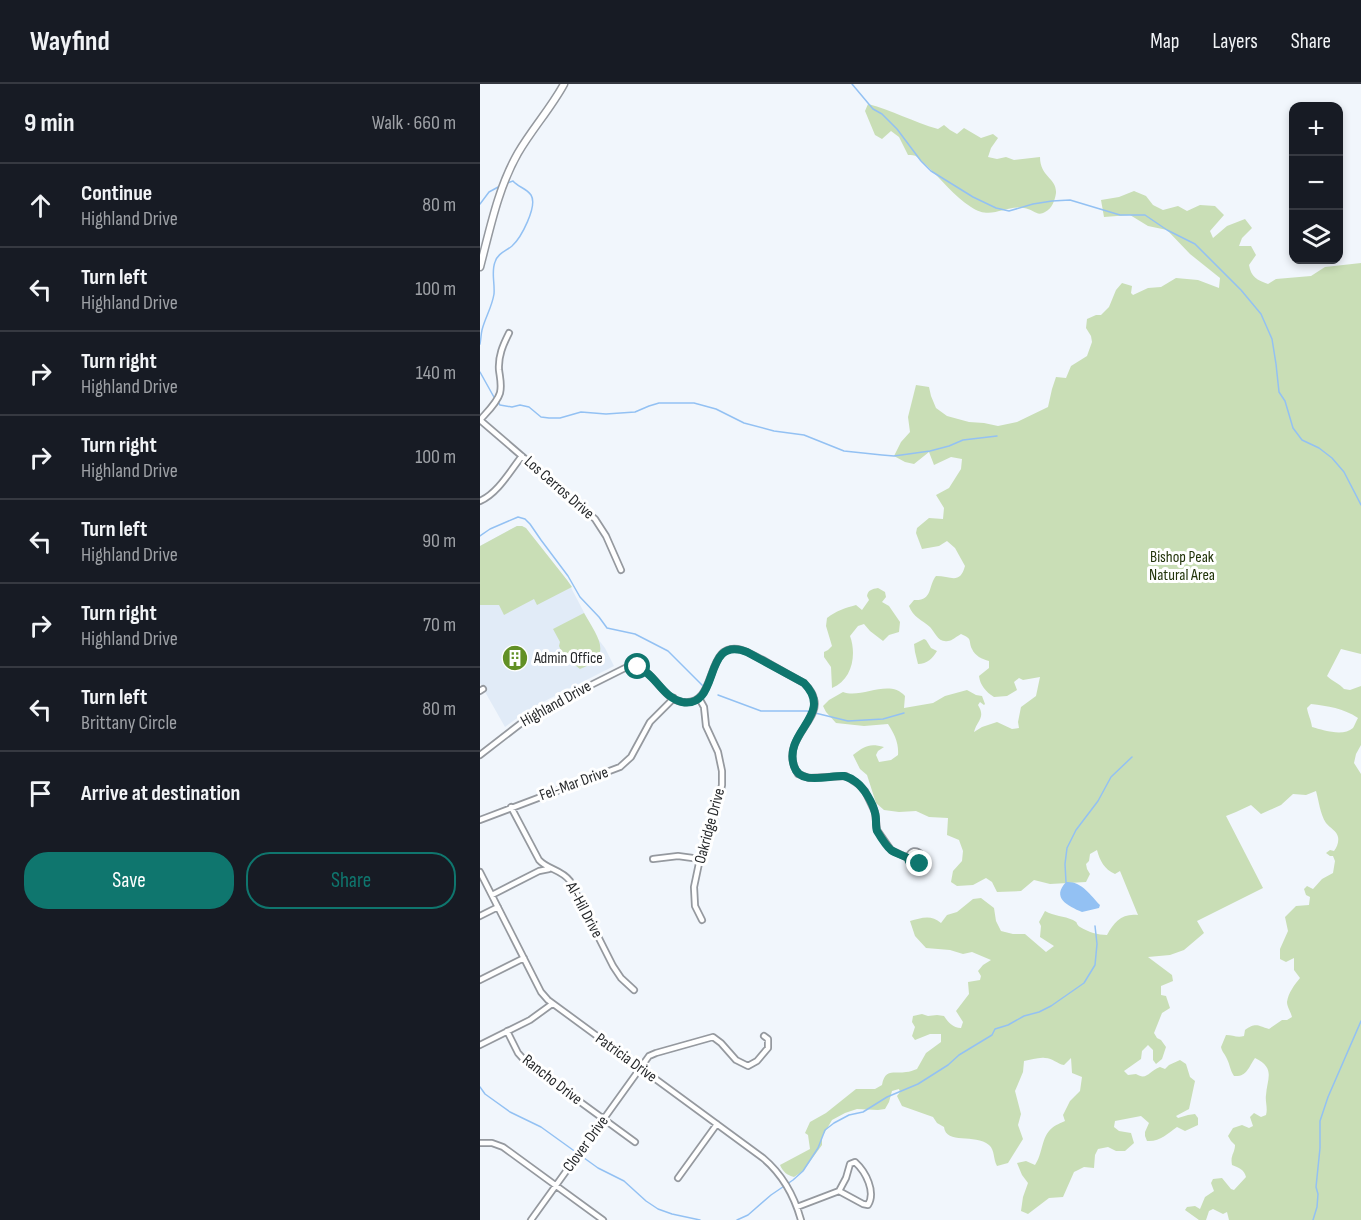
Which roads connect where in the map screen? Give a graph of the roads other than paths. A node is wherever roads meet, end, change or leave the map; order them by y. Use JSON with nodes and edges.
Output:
{"nodes":[{"id":1,"x":564,"y":84,"type":"edge"},
{"id":2,"x":480,"y":267,"type":"edge"},
{"id":3,"x":509,"y":333,"type":"dead end"},
{"id":4,"x":480,"y":420,"type":"edge"},
{"id":5,"x":522,"y":456,"type":"junction"},
{"id":6,"x":480,"y":501,"type":"edge"},
{"id":7,"x":621,"y":570,"type":"dead end"},
{"id":8,"x":674,"y":698,"type":"junction"},
{"id":9,"x":699,"y":698,"type":"junction"},
{"id":10,"x":480,"y":755,"type":"edge"},
{"id":11,"x":511,"y":807,"type":"junction"},
{"id":12,"x":480,"y":820,"type":"edge"},
{"id":13,"x":908,"y":858,"type":"dead end"},
{"id":14,"x":653,"y":859,"type":"dead end"},
{"id":15,"x":700,"y":859,"type":"junction"},
{"id":16,"x":553,"y":869,"type":"junction"},
{"id":17,"x":480,"y":872,"type":"edge"},
{"id":18,"x":492,"y":895,"type":"junction"},
{"id":19,"x":498,"y":907,"type":"junction"},
{"id":20,"x":480,"y":916,"type":"edge"},
{"id":21,"x":702,"y":920,"type":"dead end"},
{"id":22,"x":524,"y":958,"type":"junction"},
{"id":23,"x":480,"y":980,"type":"edge"},
{"id":24,"x":634,"y":990,"type":"dead end"},
{"id":25,"x":552,"y":1004,"type":"junction"},
{"id":26,"x":507,"y":1031,"type":"junction"},
{"id":27,"x":764,"y":1036,"type":"dead end"},
{"id":28,"x":480,"y":1045,"type":"edge"},
{"id":29,"x":641,"y":1069,"type":"junction"},
{"id":30,"x":604,"y":1119,"type":"junction"},
{"id":31,"x":717,"y":1124,"type":"junction"},
{"id":32,"x":635,"y":1142,"type":"dead end"},
{"id":33,"x":480,"y":1143,"type":"edge"},
{"id":34,"x":678,"y":1178,"type":"dead end"},
{"id":35,"x":556,"y":1186,"type":"junction"},
{"id":36,"x":838,"y":1191,"type":"junction"},
{"id":37,"x":797,"y":1207,"type":"junction"},
{"id":38,"x":531,"y":1220,"type":"edge"},
{"id":39,"x":603,"y":1220,"type":"edge"},
{"id":40,"x":801,"y":1220,"type":"edge"}],
"edges":[{"from":1,"to":2,"type":"street"},
{"from":3,"to":4,"type":"street"},
{"from":4,"to":5,"type":"street","name":"Los Cerros Drive"},
{"from":5,"to":6,"type":"street"},
{"from":5,"to":7,"type":"street","name":"Los Cerros Drive"},
{"from":8,"to":9,"type":"street"},
{"from":8,"to":10,"type":"street","name":"Highland Drive"},
{"from":8,"to":11,"type":"street","name":"Fel-Mar Drive"},
{"from":9,"to":13,"type":"street"},
{"from":9,"to":15,"type":"street","name":"Oakridge Drive"},
{"from":11,"to":12,"type":"street","name":"Fel-Mar Drive"},
{"from":11,"to":16,"type":"street","name":"Al-Hil Drive"},
{"from":14,"to":15,"type":"street"},
{"from":15,"to":21,"type":"street","name":"Oakridge Drive"},
{"from":16,"to":18,"type":"street"},
{"from":16,"to":24,"type":"street","name":"Al-Hil Drive"},
{"from":17,"to":18,"type":"street","name":"Patricia Drive"},
{"from":18,"to":19,"type":"street","name":"Patricia Drive"},
{"from":19,"to":20,"type":"street"},
{"from":19,"to":22,"type":"street","name":"Patricia Drive"},
{"from":22,"to":23,"type":"street"},
{"from":22,"to":25,"type":"street","name":"Patricia Drive"},
{"from":25,"to":26,"type":"street"},
{"from":25,"to":29,"type":"street","name":"Patricia Drive"},
{"from":26,"to":28,"type":"street"},
{"from":26,"to":30,"type":"street","name":"Rancho Drive"},
{"from":27,"to":29,"type":"street","name":"Clover Drive"},
{"from":29,"to":30,"type":"street","name":"Clover Drive"},
{"from":29,"to":31,"type":"street","name":"Patricia Drive"},
{"from":30,"to":32,"type":"street","name":"Rancho Drive"},
{"from":30,"to":35,"type":"street","name":"Clover Drive"},
{"from":31,"to":34,"type":"street"},
{"from":31,"to":37,"type":"street","name":"Patricia Drive"},
{"from":33,"to":35,"type":"street"},
{"from":35,"to":38,"type":"street","name":"Clover Drive"},
{"from":35,"to":39,"type":"street"},
{"from":36,"to":36,"type":"street"},
{"from":36,"to":37,"type":"street"},
{"from":37,"to":40,"type":"street","name":"Patricia Drive"}]}
